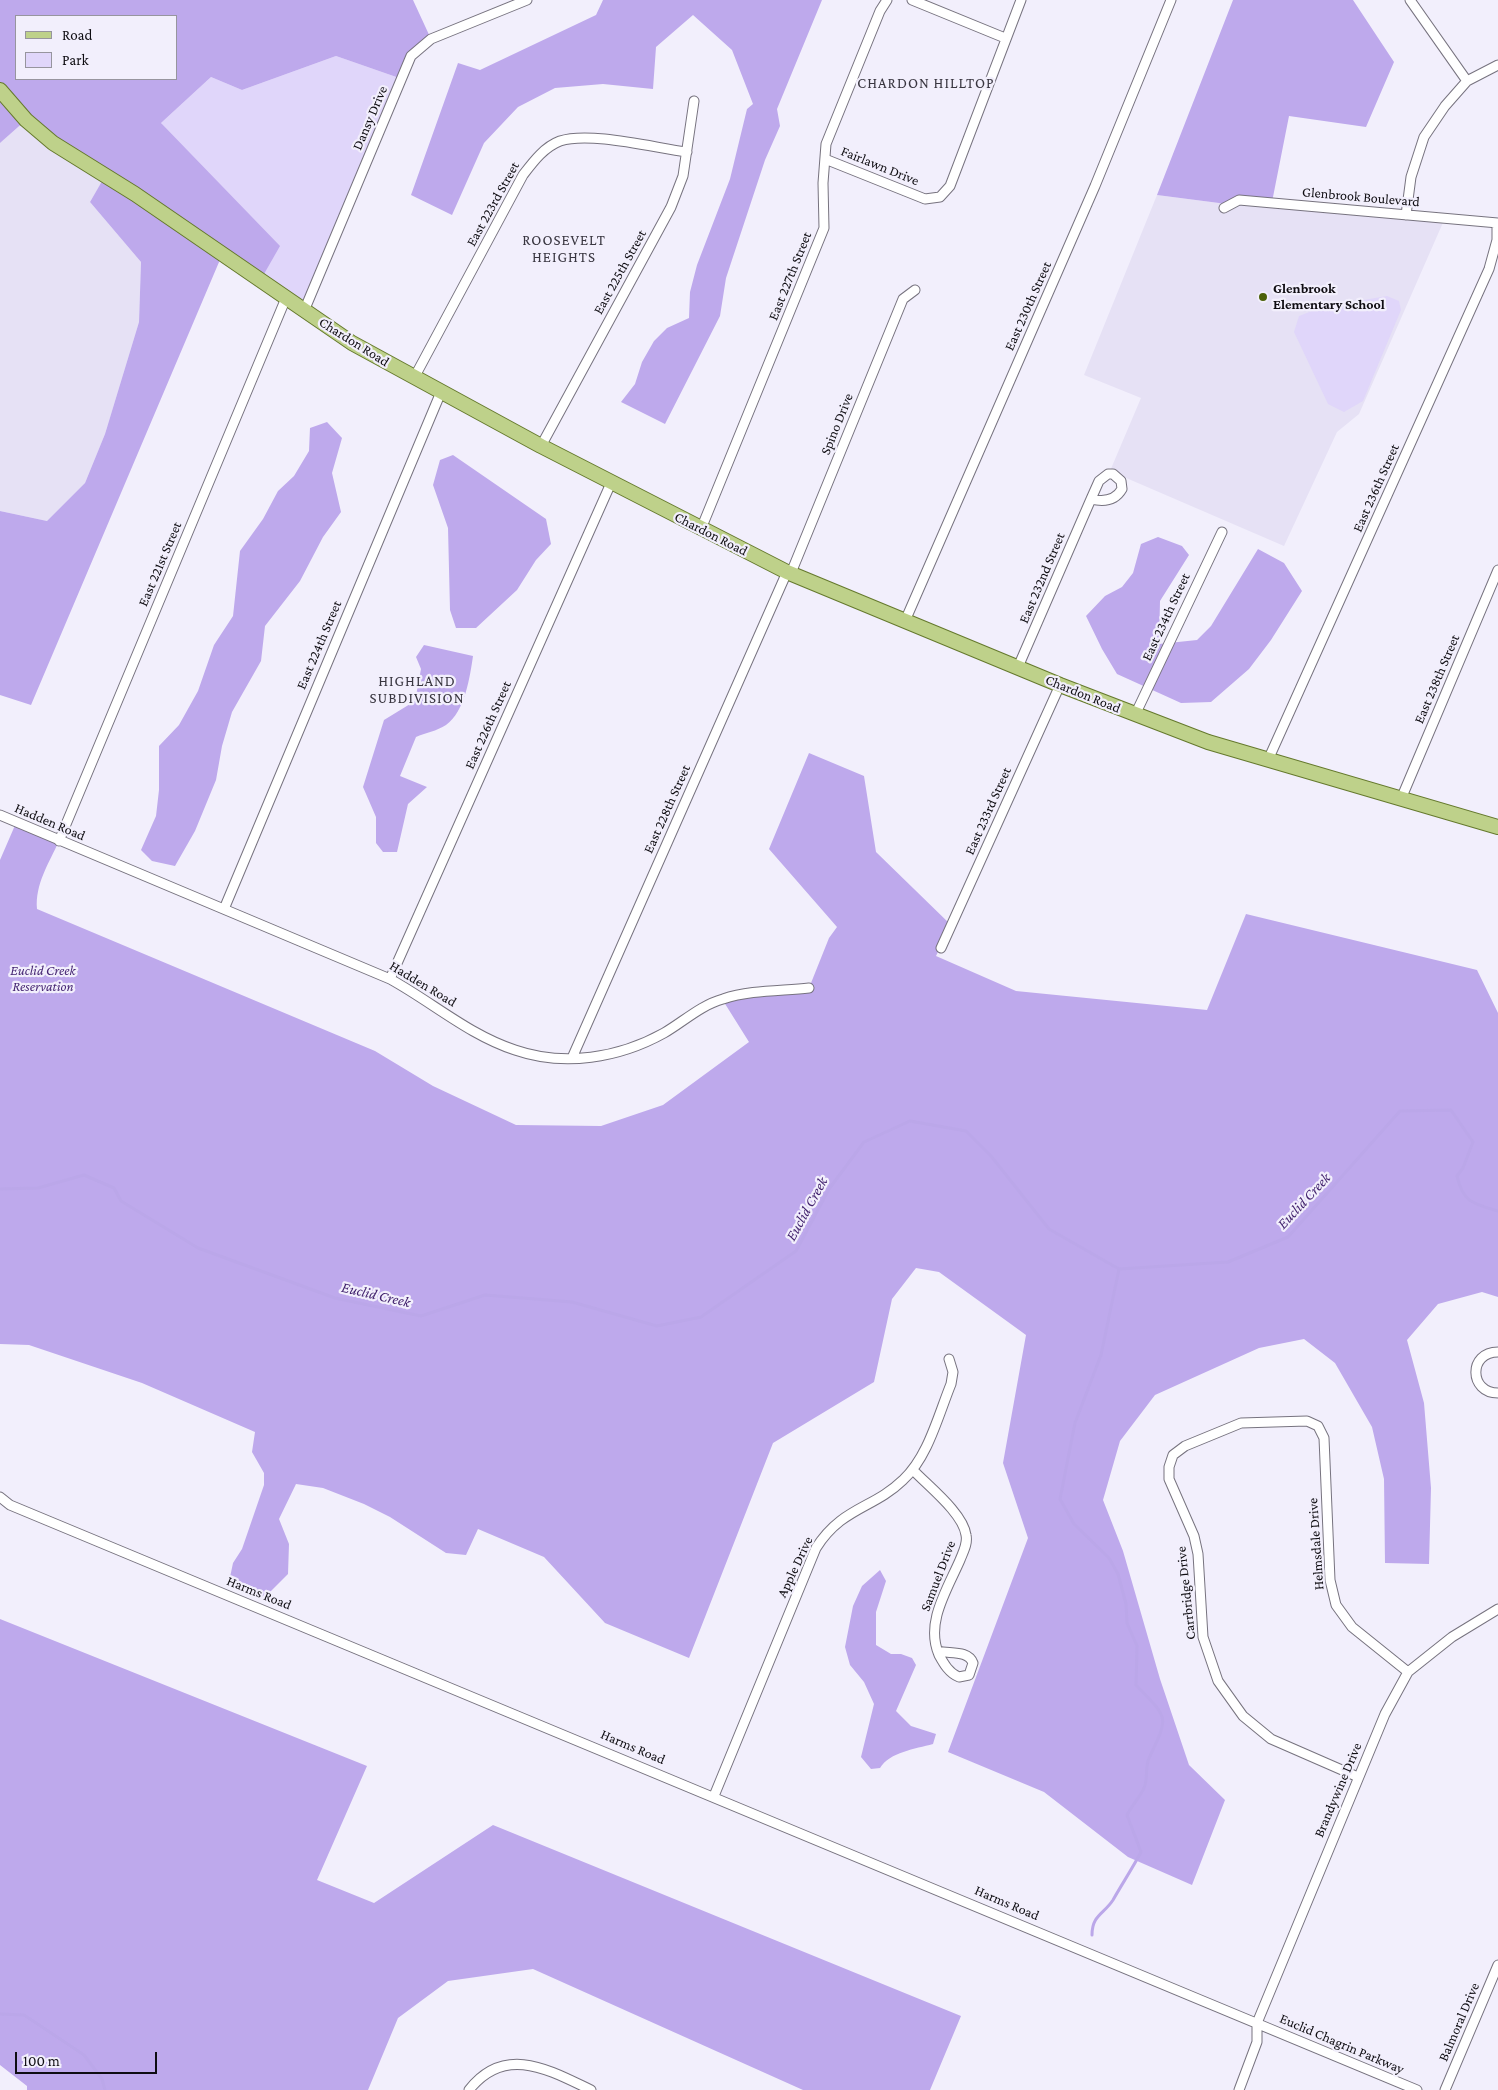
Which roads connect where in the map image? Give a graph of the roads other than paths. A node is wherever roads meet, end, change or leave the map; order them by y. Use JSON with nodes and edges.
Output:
{"nodes":[{"id":1,"x":527,"y":0,"type":"edge"},
{"id":2,"x":887,"y":0,"type":"edge"},
{"id":3,"x":1021,"y":0,"type":"edge"},
{"id":4,"x":1171,"y":0,"type":"edge"},
{"id":5,"x":1410,"y":0,"type":"edge"},
{"id":6,"x":914,"y":1,"type":"edge"},
{"id":7,"x":1005,"y":38,"type":"junction"},
{"id":8,"x":1498,"y":65,"type":"edge"},
{"id":9,"x":1466,"y":81,"type":"junction"},
{"id":10,"x":0,"y":90,"type":"edge"},
{"id":11,"x":694,"y":101,"type":"dead end"},
{"id":12,"x":687,"y":152,"type":"junction"},
{"id":13,"x":825,"y":159,"type":"junction"},
{"id":14,"x":1224,"y":208,"type":"dead end"},
{"id":15,"x":1406,"y":215,"type":"junction"},
{"id":16,"x":1498,"y":223,"type":"edge"},
{"id":17,"x":915,"y":290,"type":"dead end"},
{"id":18,"x":286,"y":298,"type":"junction"},
{"id":19,"x":304,"y":311,"type":"junction"},
{"id":20,"x":414,"y":378,"type":"junction"},
{"id":21,"x":441,"y":392,"type":"junction"},
{"id":22,"x":541,"y":446,"type":"junction"},
{"id":23,"x":611,"y":483,"type":"junction"},
{"id":24,"x":1091,"y":499,"type":"dead end"},
{"id":25,"x":700,"y":529,"type":"junction"},
{"id":26,"x":1222,"y":532,"type":"dead end"},
{"id":27,"x":1498,"y":570,"type":"edge"},
{"id":28,"x":789,"y":573,"type":"junction"},
{"id":29,"x":906,"y":621,"type":"junction"},
{"id":30,"x":1018,"y":667,"type":"junction"},
{"id":31,"x":1060,"y":685,"type":"junction"},
{"id":32,"x":1136,"y":715,"type":"junction"},
{"id":33,"x":1268,"y":760,"type":"junction"},
{"id":34,"x":1401,"y":799,"type":"junction"},
{"id":35,"x":0,"y":815,"type":"edge"},
{"id":36,"x":1498,"y":827,"type":"edge"},
{"id":37,"x":59,"y":841,"type":"junction"},
{"id":38,"x":224,"y":910,"type":"junction"},
{"id":39,"x":941,"y":948,"type":"dead end"},
{"id":40,"x":390,"y":979,"type":"junction"},
{"id":41,"x":809,"y":988,"type":"dead end"},
{"id":42,"x":572,"y":1058,"type":"junction"},
{"id":43,"x":1498,"y":1352,"type":"edge"},
{"id":44,"x":949,"y":1360,"type":"dead end"},
{"id":45,"x":1498,"y":1393,"type":"edge"},
{"id":46,"x":1498,"y":1399,"type":"edge"},
{"id":47,"x":1307,"y":1421,"type":"joint"},
{"id":48,"x":913,"y":1470,"type":"junction"},
{"id":49,"x":0,"y":1497,"type":"edge"},
{"id":50,"x":1498,"y":1609,"type":"edge"},
{"id":51,"x":938,"y":1651,"type":"dead end"},
{"id":52,"x":1408,"y":1672,"type":"junction"},
{"id":53,"x":1358,"y":1777,"type":"junction"},
{"id":54,"x":714,"y":1796,"type":"junction"},
{"id":55,"x":1498,"y":1965,"type":"edge"},
{"id":56,"x":1257,"y":2022,"type":"junction"},
{"id":57,"x":470,"y":2090,"type":"edge"},
{"id":58,"x":592,"y":2090,"type":"edge"},
{"id":59,"x":1239,"y":2090,"type":"edge"},
{"id":60,"x":1417,"y":2090,"type":"edge"},
{"id":61,"x":1445,"y":2090,"type":"edge"}],
"edges":[{"from":1,"to":19,"type":"street","name":"Dansy Drive"},
{"from":2,"to":13,"type":"street","name":"East 227th Street"},
{"from":3,"to":7,"type":"street"},
{"from":4,"to":29,"type":"street","name":"East 230th Street"},
{"from":5,"to":9,"type":"street"},
{"from":6,"to":7,"type":"street"},
{"from":7,"to":13,"type":"street","name":"Fairlawn Drive"},
{"from":8,"to":9,"type":"street"},
{"from":9,"to":15,"type":"street"},
{"from":10,"to":18,"type":"main road","name":"Chardon Road"},
{"from":11,"to":12,"type":"street","name":"East 225th Street"},
{"from":12,"to":20,"type":"street","name":"East 223rd Street"},
{"from":12,"to":22,"type":"street","name":"East 225th Street"},
{"from":13,"to":25,"type":"street","name":"East 227th Street"},
{"from":14,"to":15,"type":"street","name":"Glenbrook Boulevard"},
{"from":15,"to":16,"type":"street","name":"Glenbrook Boulevard"},
{"from":16,"to":33,"type":"street","name":"East 236th Street"},
{"from":17,"to":28,"type":"street","name":"Spino Drive"},
{"from":18,"to":19,"type":"main road","name":"Chardon Road"},
{"from":18,"to":37,"type":"street","name":"East 221st Street"},
{"from":19,"to":20,"type":"main road","name":"Chardon Road"},
{"from":20,"to":21,"type":"main road","name":"Chardon Road"},
{"from":21,"to":22,"type":"main road","name":"Chardon Road"},
{"from":21,"to":38,"type":"street","name":"East 224th Street"},
{"from":22,"to":23,"type":"main road","name":"Chardon Road"},
{"from":23,"to":25,"type":"main road","name":"Chardon Road"},
{"from":23,"to":40,"type":"street","name":"East 226th Street"},
{"from":24,"to":30,"type":"street","name":"East 232nd Street"},
{"from":25,"to":28,"type":"main road","name":"Chardon Road"},
{"from":26,"to":32,"type":"street","name":"East 234th Street"},
{"from":27,"to":34,"type":"street","name":"East 238th Street"},
{"from":28,"to":29,"type":"main road","name":"Chardon Road"},
{"from":28,"to":42,"type":"street","name":"East 228th Street"},
{"from":29,"to":30,"type":"main road","name":"Chardon Road"},
{"from":30,"to":31,"type":"main road","name":"Chardon Road"},
{"from":31,"to":32,"type":"main road","name":"Chardon Road"},
{"from":31,"to":39,"type":"street","name":"East 233rd Street"},
{"from":32,"to":33,"type":"main road","name":"Chardon Road"},
{"from":33,"to":34,"type":"main road","name":"Chardon Road"},
{"from":34,"to":36,"type":"main road","name":"Chardon Road"},
{"from":35,"to":37,"type":"street","name":"Hadden Road"},
{"from":37,"to":38,"type":"street","name":"Hadden Road"},
{"from":38,"to":40,"type":"street","name":"Hadden Road"},
{"from":40,"to":42,"type":"street","name":"Hadden Road"},
{"from":41,"to":42,"type":"street","name":"Hadden Road"},
{"from":43,"to":45,"type":"street"},
{"from":44,"to":48,"type":"street","name":"Apple Drive"},
{"from":45,"to":46,"type":"street"},
{"from":47,"to":52,"type":"street","name":"Helmsdale Drive"},
{"from":47,"to":53,"type":"street","name":"Carrbridge Drive"},
{"from":48,"to":51,"type":"street","name":"Samuel Drive"},
{"from":48,"to":54,"type":"street","name":"Apple Drive"},
{"from":49,"to":54,"type":"street","name":"Harms Road"},
{"from":50,"to":52,"type":"street","name":"Brandywine Drive"},
{"from":52,"to":53,"type":"street","name":"Brandywine Drive"},
{"from":53,"to":56,"type":"street","name":"Brandywine Drive"},
{"from":54,"to":56,"type":"street","name":"Harms Road"},
{"from":55,"to":61,"type":"street","name":"Balmoral Drive"},
{"from":56,"to":59,"type":"street","name":"Brandywine Drive"},
{"from":56,"to":60,"type":"street","name":"Euclid Chagrin Parkway"},
{"from":57,"to":58,"type":"street"}]}
